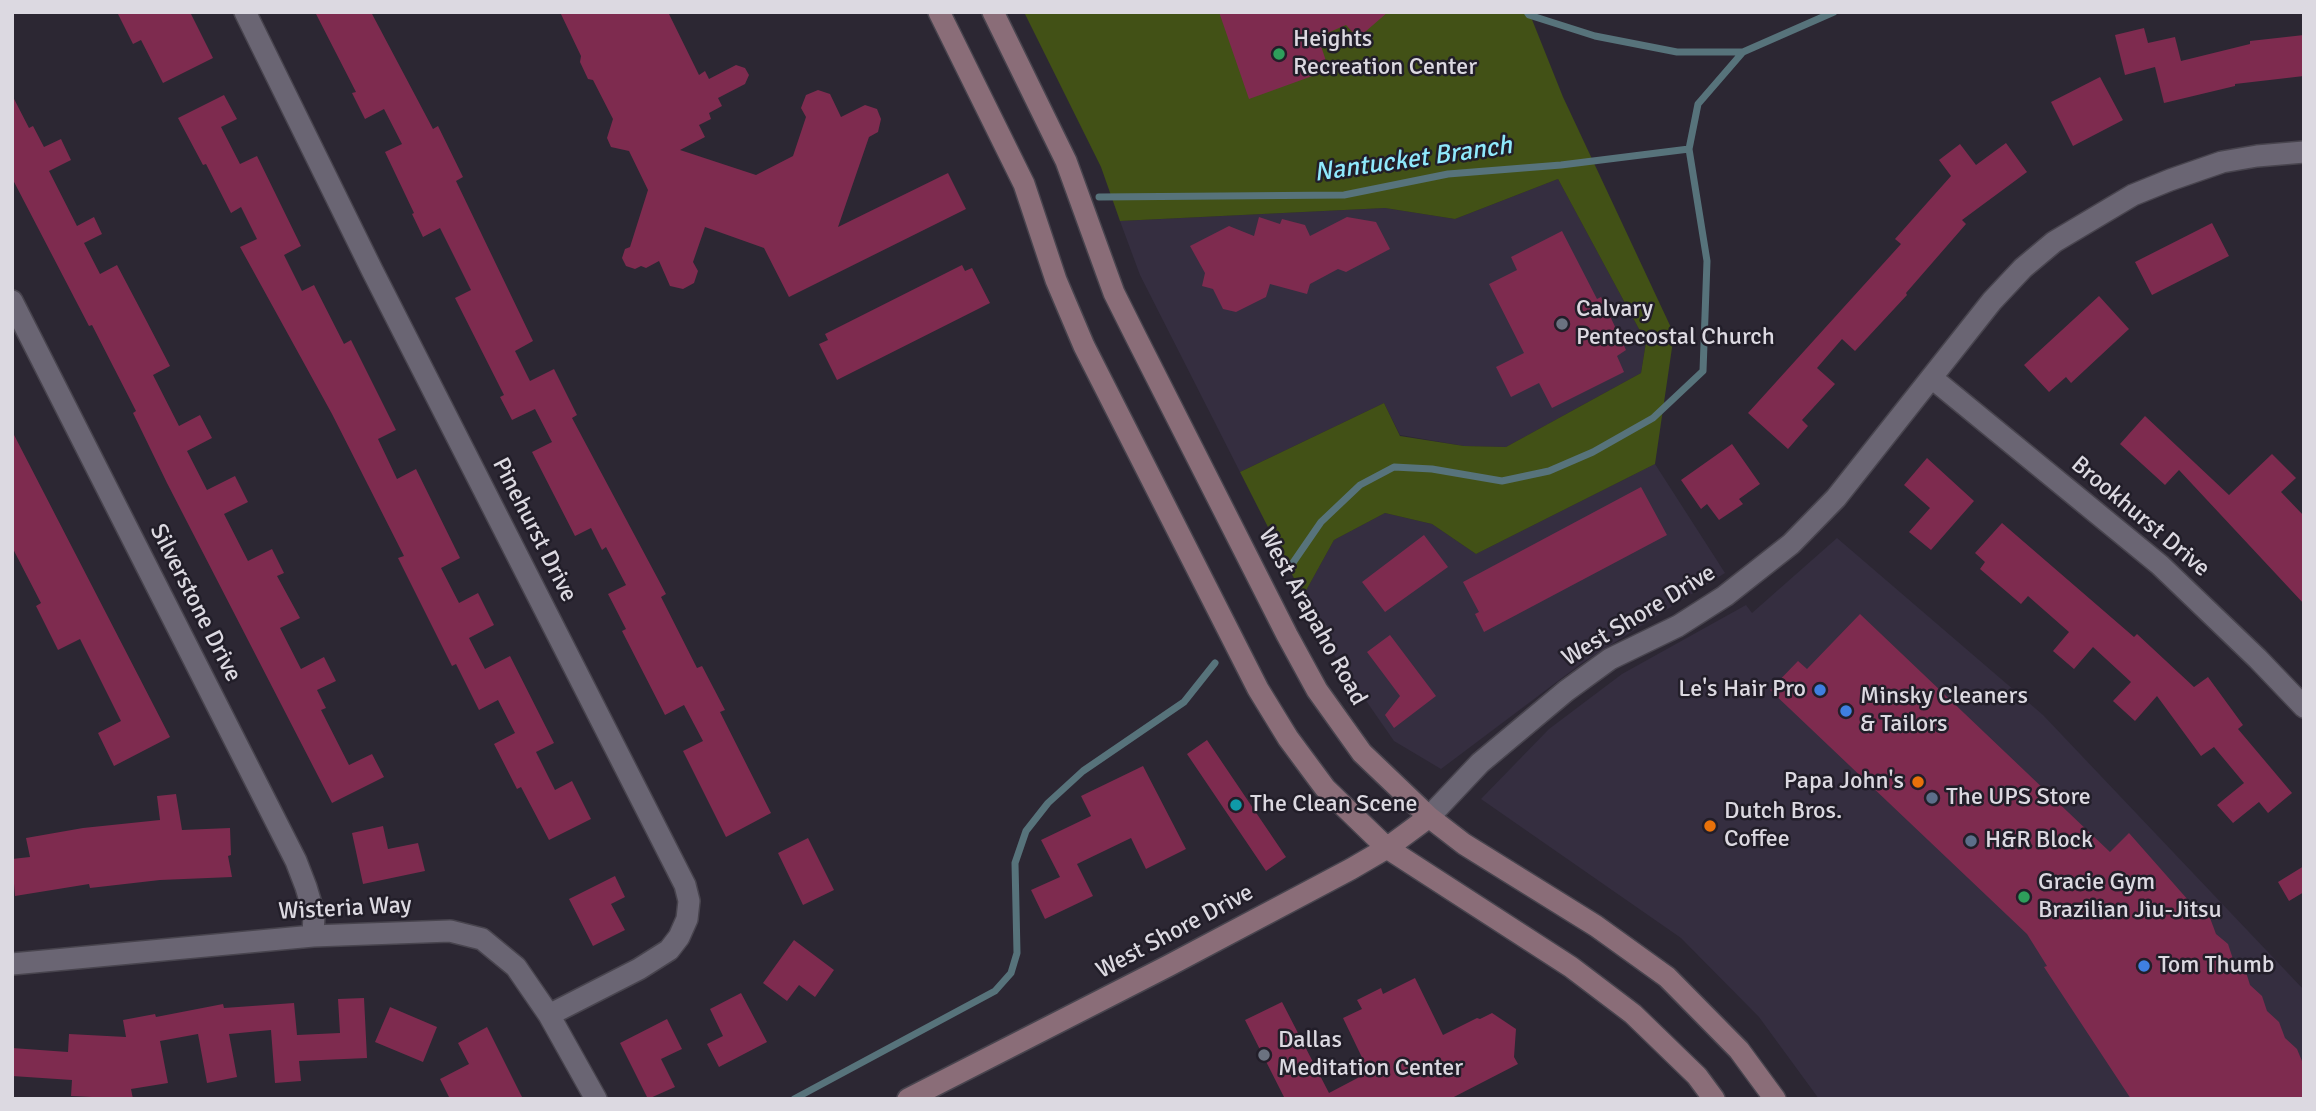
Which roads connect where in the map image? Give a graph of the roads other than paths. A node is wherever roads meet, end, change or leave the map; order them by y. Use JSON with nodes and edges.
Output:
{"nodes":[{"id":1,"x":245,"y":12,"type":"edge"},
{"id":2,"x":939,"y":12,"type":"edge"},
{"id":3,"x":993,"y":12,"type":"edge"},
{"id":4,"x":2304,"y":152,"type":"edge"},
{"id":5,"x":12,"y":301,"type":"edge"},
{"id":6,"x":1932,"y":379,"type":"junction"},
{"id":7,"x":2304,"y":707,"type":"edge"},
{"id":8,"x":1429,"y":817,"type":"junction"},
{"id":9,"x":1387,"y":848,"type":"junction"},
{"id":10,"x":313,"y":936,"type":"junction"},
{"id":11,"x":12,"y":964,"type":"edge"},
{"id":12,"x":549,"y":1015,"type":"junction"},
{"id":13,"x":596,"y":1099,"type":"edge"},
{"id":14,"x":908,"y":1099,"type":"edge"},
{"id":15,"x":1714,"y":1099,"type":"edge"},
{"id":16,"x":1775,"y":1099,"type":"edge"}],
"edges":[{"from":1,"to":12,"type":"street","name":"Pinehurst Drive"},
{"from":2,"to":9,"type":"main road"},
{"from":3,"to":8,"type":"main road","name":"West Arapaho Road"},
{"from":4,"to":6,"type":"street","name":"West Shore Drive"},
{"from":5,"to":10,"type":"street","name":"Silverstone Drive"},
{"from":6,"to":7,"type":"street","name":"Brookhurst Drive"},
{"from":6,"to":8,"type":"street","name":"West Shore Drive"},
{"from":8,"to":9,"type":"main road","name":"West Shore Drive"},
{"from":8,"to":16,"type":"main road","name":"West Arapaho Road"},
{"from":9,"to":14,"type":"main road","name":"West Shore Drive"},
{"from":9,"to":15,"type":"main road"},
{"from":10,"to":11,"type":"street","name":"Wisteria Way"},
{"from":10,"to":12,"type":"street","name":"Wisteria Way"},
{"from":12,"to":13,"type":"street","name":"Wisteria Way"}]}
